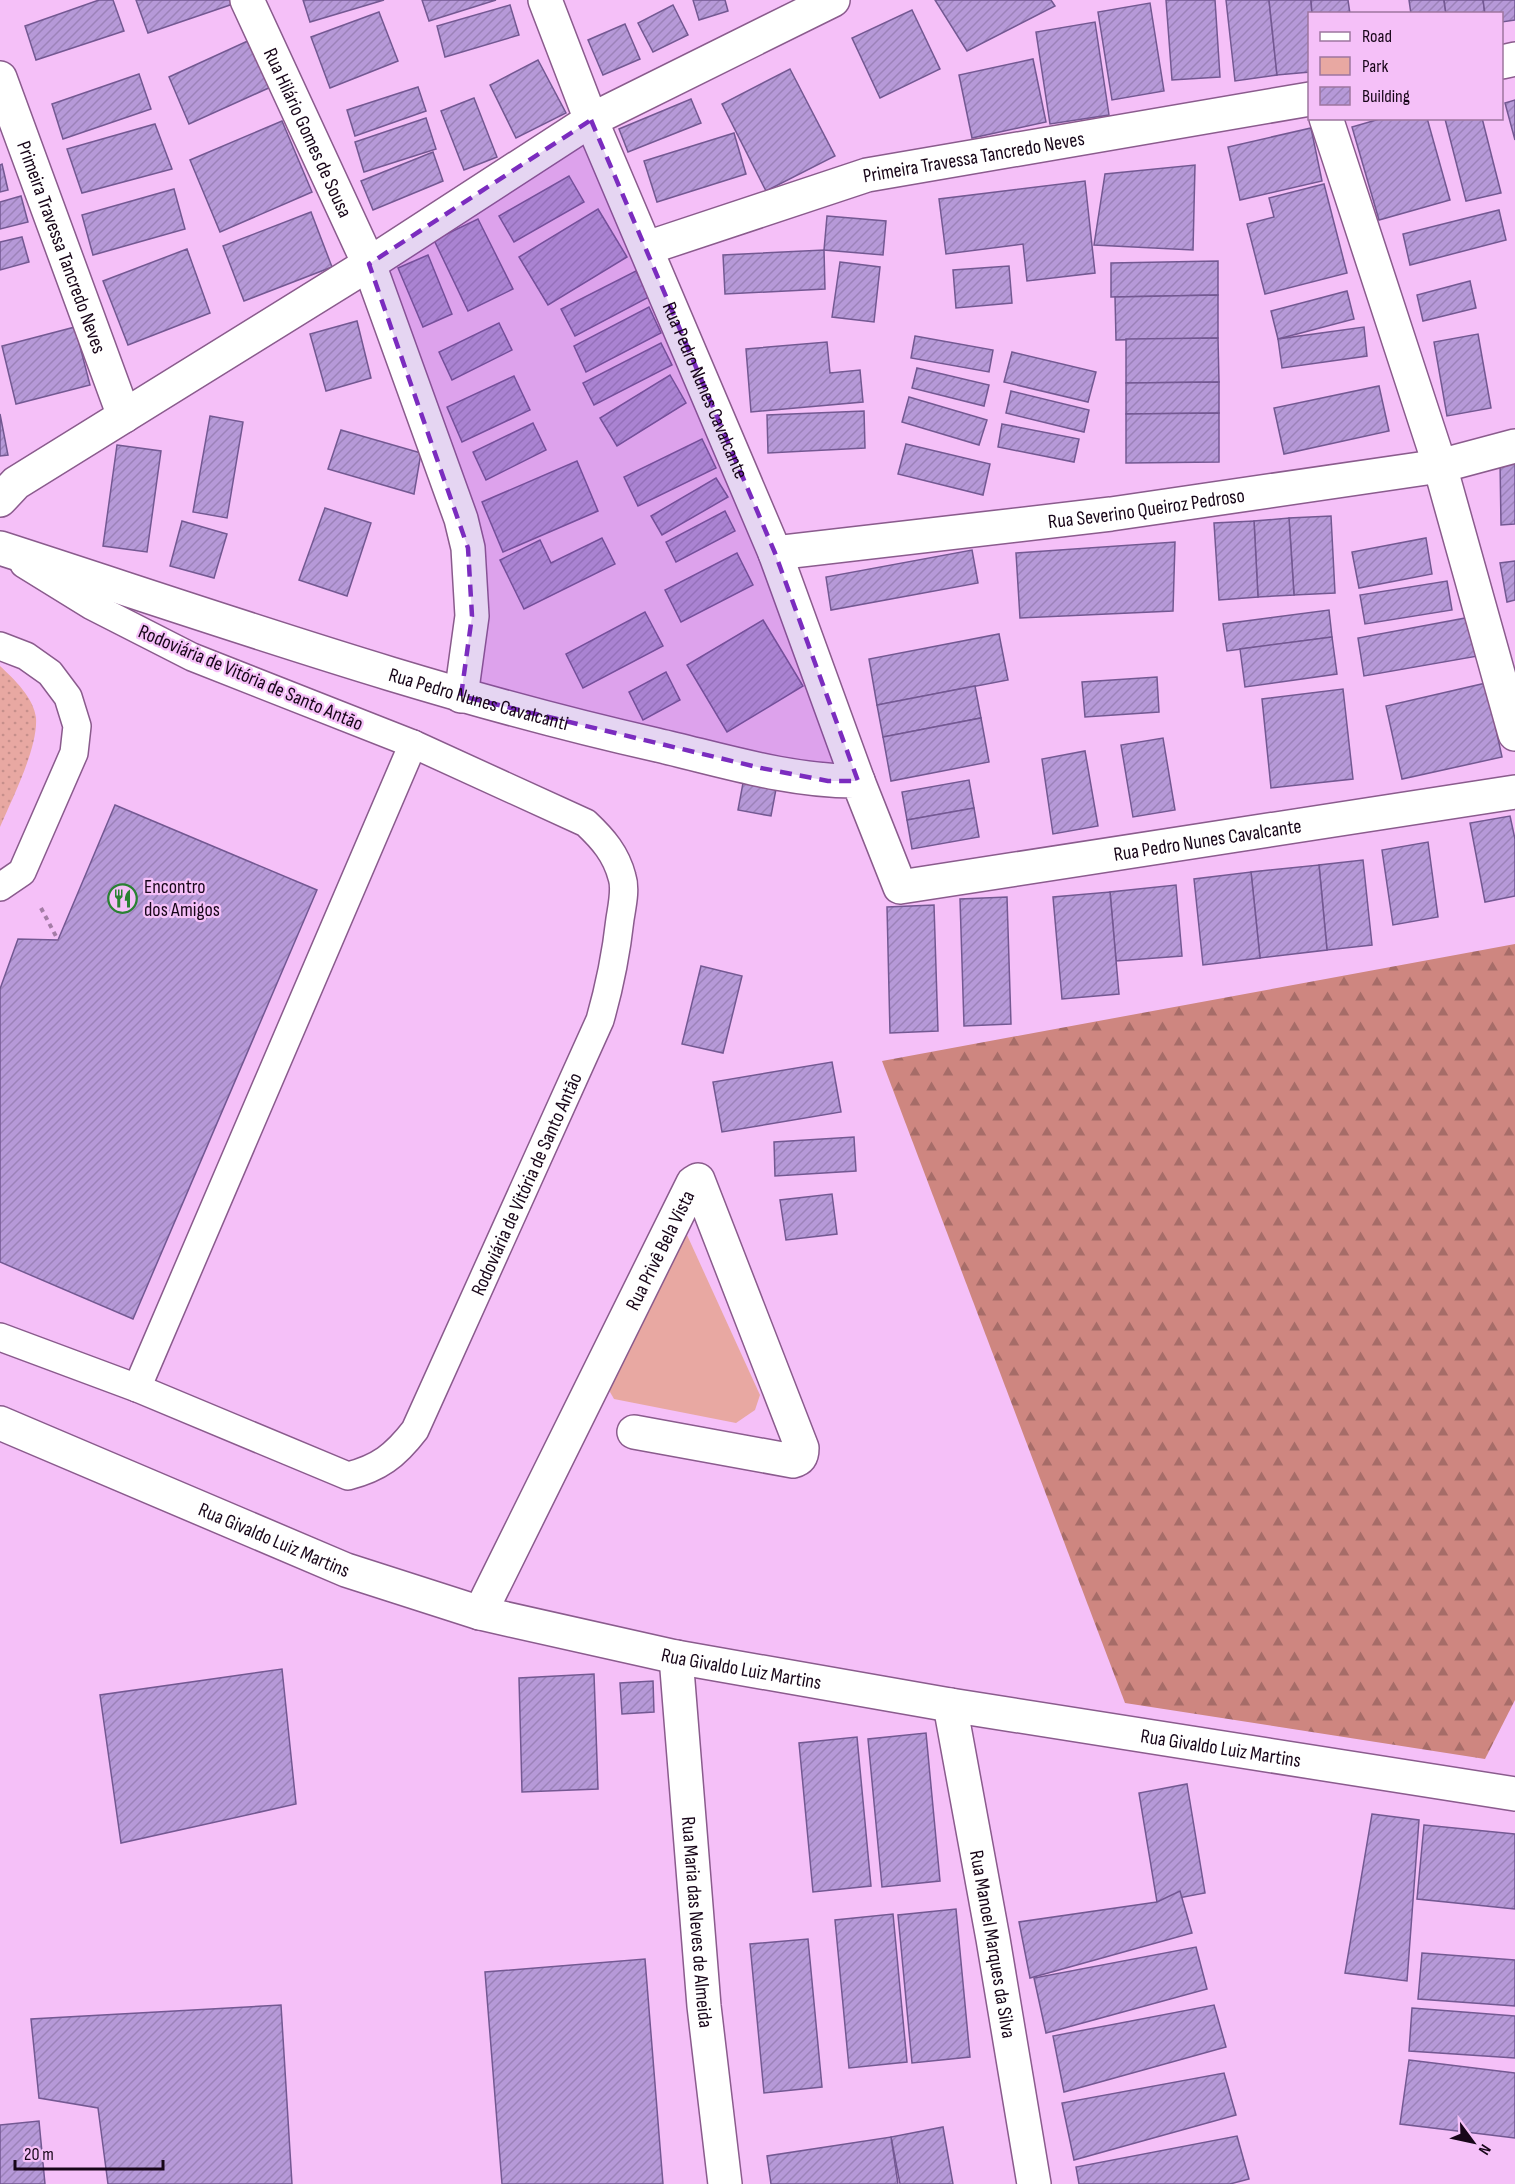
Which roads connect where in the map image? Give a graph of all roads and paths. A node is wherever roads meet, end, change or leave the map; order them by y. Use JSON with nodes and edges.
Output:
{"nodes":[{"id":1,"x":247,"y":0,"type":"edge"},
{"id":2,"x":545,"y":0,"type":"edge"},
{"id":3,"x":833,"y":0,"type":"edge"},
{"id":4,"x":0,"y":78,"type":"edge"},
{"id":5,"x":1308,"y":99,"type":"edge"},
{"id":6,"x":591,"y":120,"type":"junction"},
{"id":7,"x":1327,"y":120,"type":"edge"},
{"id":8,"x":646,"y":248,"type":"junction"},
{"id":9,"x":369,"y":264,"type":"junction"},
{"id":10,"x":124,"y":416,"type":"junction"},
{"id":11,"x":1515,"y":446,"type":"edge"},
{"id":12,"x":1440,"y":466,"type":"junction"},
{"id":13,"x":0,"y":500,"type":"edge"},
{"id":14,"x":0,"y":549,"type":"edge"},
{"id":15,"x":775,"y":553,"type":"junction"},
{"id":16,"x":0,"y":646,"type":"edge"},
{"id":17,"x":461,"y":696,"type":"junction"},
{"id":18,"x":1515,"y":734,"type":"edge"},
{"id":19,"x":413,"y":744,"type":"junction"},
{"id":20,"x":858,"y":781,"type":"junction"},
{"id":21,"x":1515,"y":792,"type":"edge"},
{"id":22,"x":0,"y":887,"type":"edge"},
{"id":23,"x":38,"y":904,"type":"dead end"},
{"id":24,"x":58,"y":940,"type":"dead end"},
{"id":25,"x":0,"y":1337,"type":"edge"},
{"id":26,"x":137,"y":1388,"type":"junction"},
{"id":27,"x":0,"y":1423,"type":"edge"},
{"id":28,"x":634,"y":1432,"type":"dead end"},
{"id":29,"x":480,"y":1613,"type":"junction"},
{"id":30,"x":676,"y":1658,"type":"junction"},
{"id":31,"x":950,"y":1705,"type":"junction"},
{"id":32,"x":1515,"y":1794,"type":"edge"},
{"id":33,"x":724,"y":2184,"type":"edge"},
{"id":34,"x":1034,"y":2184,"type":"edge"}],
"edges":[{"from":1,"to":9,"type":"street","name":"Rua Hilário Gomes de Sousa"},
{"from":2,"to":6,"type":"street","name":"Rua Pedro Nunes Cavalcante"},
{"from":3,"to":6,"type":"street"},
{"from":4,"to":10,"type":"street","name":"Primeira Travessa Tancredo Neves"},
{"from":5,"to":8,"type":"street","name":"Primeira Travessa Tancredo Neves"},
{"from":6,"to":8,"type":"street","name":"Rua Pedro Nunes Cavalcante"},
{"from":6,"to":9,"type":"street"},
{"from":7,"to":12,"type":"street"},
{"from":8,"to":15,"type":"street","name":"Rua Pedro Nunes Cavalcante"},
{"from":9,"to":10,"type":"street"},
{"from":9,"to":17,"type":"street","name":"Rua Hilário Gomes de Sousa"},
{"from":10,"to":13,"type":"street"},
{"from":11,"to":12,"type":"street","name":"Rua Severino Queiroz Pedroso"},
{"from":12,"to":15,"type":"street","name":"Rua Severino Queiroz Pedroso"},
{"from":12,"to":18,"type":"street"},
{"from":14,"to":17,"type":"street","name":"Rua Pedro Nunes Cavalcanti"},
{"from":14,"to":19,"type":"lane","name":"Rodoviária de Vitória de Santo Antão"},
{"from":15,"to":20,"type":"street","name":"Rua Pedro Nunes Cavalcante"},
{"from":16,"to":22,"type":"lane"},
{"from":17,"to":20,"type":"street","name":"Rua Pedro Nunes Cavalcanti"},
{"from":19,"to":26,"type":"lane"},
{"from":19,"to":26,"type":"lane","name":"Rodoviária de Vitória de Santo Antão"},
{"from":20,"to":21,"type":"street","name":"Rua Pedro Nunes Cavalcante"},
{"from":23,"to":24,"type":"path"},
{"from":25,"to":26,"type":"lane","name":"Rodoviária de Vitória de Santo Antão"},
{"from":27,"to":29,"type":"street","name":"Rua Givaldo Luiz Martins"},
{"from":28,"to":29,"type":"street","name":"Rua Privê Bela Vista"},
{"from":29,"to":30,"type":"street","name":"Rua Givaldo Luiz Martins"},
{"from":30,"to":31,"type":"street","name":"Rua Givaldo Luiz Martins"},
{"from":30,"to":33,"type":"street","name":"Rua Maria das Neves de Almeida"},
{"from":31,"to":32,"type":"street","name":"Rua Givaldo Luiz Martins"},
{"from":31,"to":34,"type":"street","name":"Rua Manoel Marques da Silva"}]}
